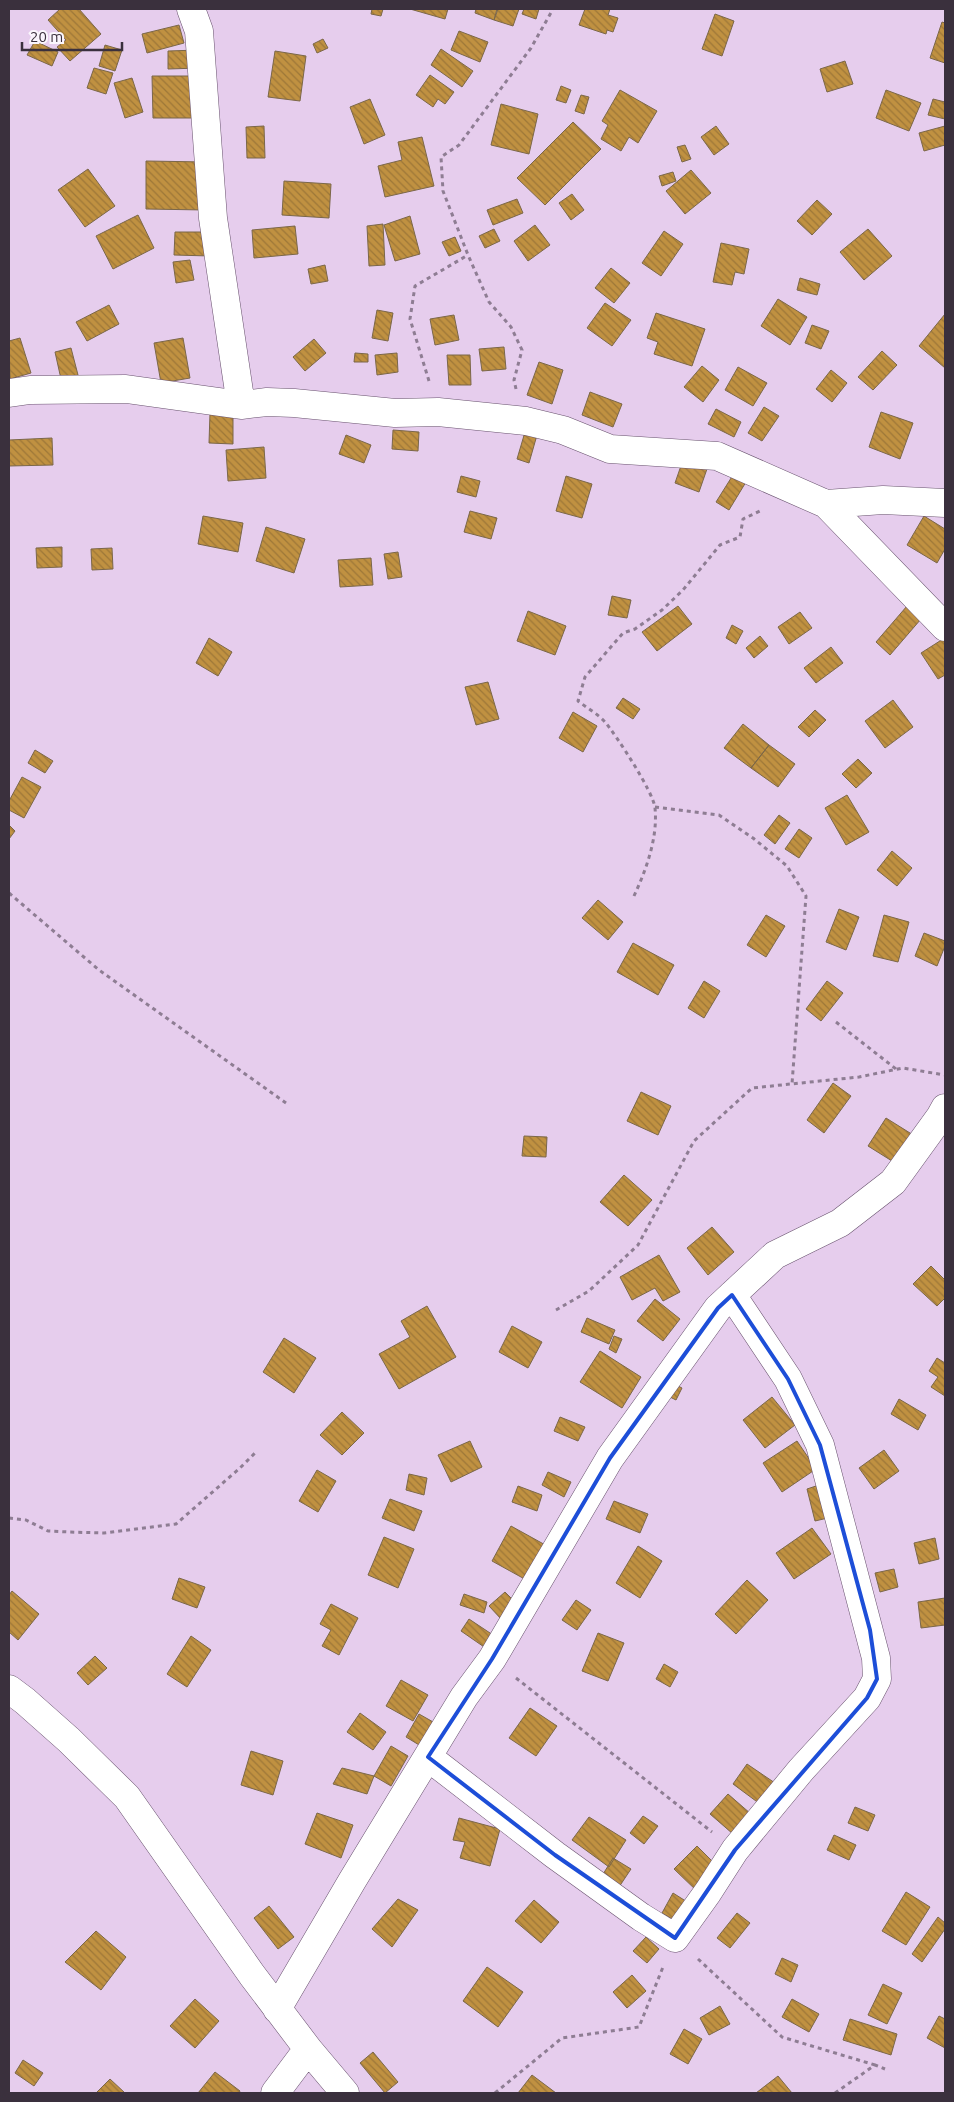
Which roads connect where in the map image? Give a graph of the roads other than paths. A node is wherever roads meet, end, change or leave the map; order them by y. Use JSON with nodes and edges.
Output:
{"nodes":[{"id":1,"x":191,"y":9,"type":"edge"},
{"id":2,"x":9,"y":393,"type":"edge"},
{"id":3,"x":241,"y":405,"type":"junction"},
{"id":4,"x":945,"y":502,"type":"edge"},
{"id":5,"x":826,"y":504,"type":"junction"},
{"id":6,"x":945,"y":626,"type":"edge"},
{"id":7,"x":945,"y":1108,"type":"edge"},
{"id":8,"x":732,"y":1295,"type":"junction"},
{"id":9,"x":9,"y":1689,"type":"edge"},
{"id":10,"x":428,"y":1757,"type":"junction"},
{"id":11,"x":277,"y":2010,"type":"junction"},
{"id":12,"x":308,"y":2049,"type":"junction"},
{"id":13,"x":275,"y":2093,"type":"edge"},
{"id":14,"x":345,"y":2093,"type":"edge"}],
"edges":[{"from":1,"to":3,"type":"street"},
{"from":2,"to":3,"type":"street"},
{"from":3,"to":5,"type":"street"},
{"from":4,"to":5,"type":"street"},
{"from":5,"to":6,"type":"street"},
{"from":7,"to":8,"type":"street"},
{"from":8,"to":10,"type":"street"},
{"from":8,"to":10,"type":"street"},
{"from":9,"to":11,"type":"street"},
{"from":10,"to":11,"type":"street"},
{"from":11,"to":12,"type":"street"},
{"from":12,"to":13,"type":"street"},
{"from":12,"to":14,"type":"street"}]}
